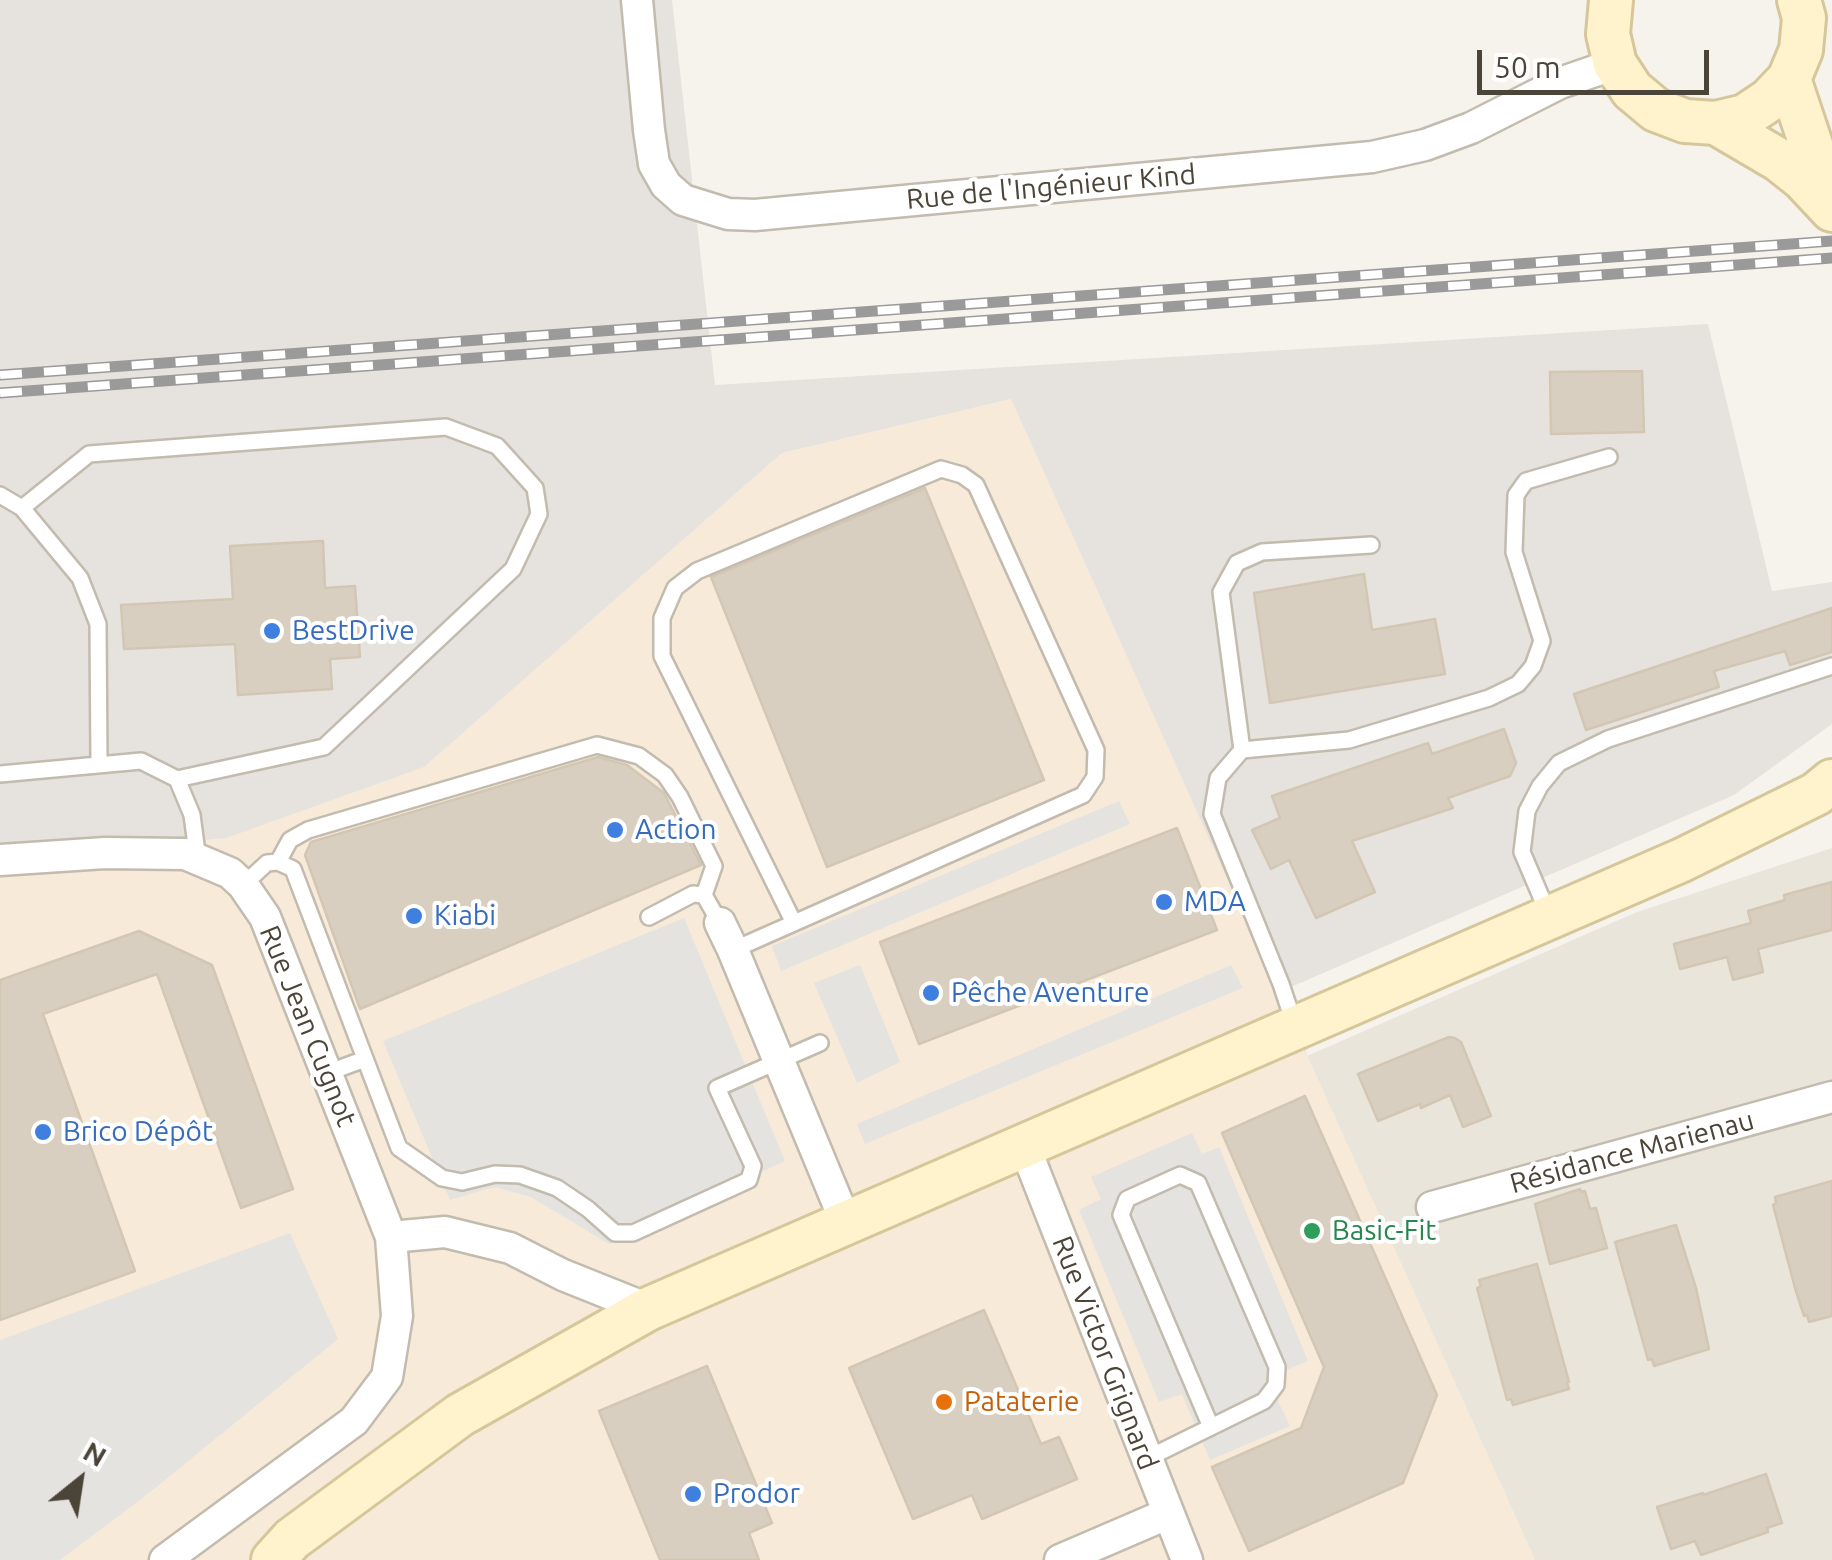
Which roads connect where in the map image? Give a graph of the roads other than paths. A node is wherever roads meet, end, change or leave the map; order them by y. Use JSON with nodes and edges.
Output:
{"nodes":[{"id":1,"x":637,"y":0,"type":"edge"},
{"id":2,"x":1611,"y":0,"type":"edge"},
{"id":3,"x":1799,"y":0,"type":"edge"},
{"id":4,"x":1615,"y":64,"type":"junction"},
{"id":5,"x":1789,"y":79,"type":"junction"},
{"id":6,"x":1716,"y":124,"type":"junction"},
{"id":7,"x":1832,"y":209,"type":"edge"},
{"id":8,"x":1609,"y":457,"type":"dead end"},
{"id":9,"x":0,"y":495,"type":"edge"},
{"id":10,"x":22,"y":508,"type":"junction"},
{"id":11,"x":1371,"y":546,"type":"dead end"},
{"id":12,"x":1832,"y":666,"type":"edge"},
{"id":13,"x":1242,"y":750,"type":"junction"},
{"id":14,"x":100,"y":765,"type":"junction"},
{"id":15,"x":0,"y":774,"type":"edge"},
{"id":16,"x":178,"y":780,"type":"junction"},
{"id":17,"x":1832,"y":782,"type":"edge"},
{"id":18,"x":0,"y":860,"type":"edge"},
{"id":19,"x":198,"y":860,"type":"junction"},
{"id":20,"x":278,"y":862,"type":"junction"},
{"id":21,"x":242,"y":885,"type":"junction"},
{"id":22,"x":704,"y":895,"type":"junction"},
{"id":23,"x":649,"y":916,"type":"dead end"},
{"id":24,"x":1550,"y":917,"type":"junction"},
{"id":25,"x":794,"y":924,"type":"junction"},
{"id":26,"x":727,"y":936,"type":"junction"},
{"id":27,"x":1295,"y":1028,"type":"junction"},
{"id":28,"x":820,"y":1043,"type":"dead end"},
{"id":29,"x":365,"y":1059,"type":"junction"},
{"id":30,"x":779,"y":1061,"type":"junction"},
{"id":31,"x":327,"y":1073,"type":"junction"},
{"id":32,"x":1832,"y":1097,"type":"edge"},
{"id":33,"x":1024,"y":1146,"type":"junction"},
{"id":34,"x":1432,"y":1207,"type":"dead end"},
{"id":35,"x":846,"y":1223,"type":"junction"},
{"id":36,"x":391,"y":1237,"type":"junction"},
{"id":37,"x":648,"y":1308,"type":"junction"},
{"id":38,"x":1211,"y":1427,"type":"junction"},
{"id":39,"x":1146,"y":1459,"type":"junction"},
{"id":40,"x":1167,"y":1514,"type":"junction"},
{"id":41,"x":165,"y":1560,"type":"edge"},
{"id":42,"x":272,"y":1560,"type":"edge"},
{"id":43,"x":1060,"y":1560,"type":"edge"},
{"id":44,"x":1187,"y":1560,"type":"edge"}],
"edges":[{"from":1,"to":4,"type":"street","name":"Rue de l'Ingénieur Kind"},
{"from":2,"to":4,"type":"main road"},
{"from":3,"to":5,"type":"main road"},
{"from":4,"to":6,"type":"main road"},
{"from":5,"to":6,"type":"main road"},
{"from":5,"to":7,"type":"main road"},
{"from":6,"to":7,"type":"main road"},
{"from":8,"to":13,"type":"lane"},
{"from":9,"to":10,"type":"lane"},
{"from":10,"to":14,"type":"lane"},
{"from":10,"to":16,"type":"lane"},
{"from":11,"to":13,"type":"lane"},
{"from":12,"to":24,"type":"lane"},
{"from":13,"to":27,"type":"lane"},
{"from":14,"to":15,"type":"lane"},
{"from":14,"to":16,"type":"lane"},
{"from":16,"to":19,"type":"lane"},
{"from":17,"to":24,"type":"main road"},
{"from":18,"to":19,"type":"street","name":"Rue Jean Cugnot"},
{"from":19,"to":21,"type":"street","name":"Rue Jean Cugnot"},
{"from":20,"to":21,"type":"lane"},
{"from":20,"to":22,"type":"lane"},
{"from":20,"to":29,"type":"lane"},
{"from":21,"to":31,"type":"street","name":"Rue Jean Cugnot"},
{"from":22,"to":23,"type":"lane"},
{"from":22,"to":26,"type":"lane"},
{"from":24,"to":27,"type":"main road"},
{"from":25,"to":25,"type":"lane"},
{"from":25,"to":26,"type":"lane"},
{"from":26,"to":30,"type":"street"},
{"from":27,"to":33,"type":"main road"},
{"from":28,"to":30,"type":"lane"},
{"from":29,"to":30,"type":"lane"},
{"from":29,"to":31,"type":"lane"},
{"from":30,"to":35,"type":"street"},
{"from":31,"to":36,"type":"street","name":"Rue Jean Cugnot"},
{"from":32,"to":34,"type":"street","name":"Résidance Marienau"},
{"from":33,"to":35,"type":"main road"},
{"from":33,"to":39,"type":"street","name":"Rue Victor Grignard"},
{"from":35,"to":37,"type":"main road"},
{"from":36,"to":37,"type":"street"},
{"from":36,"to":41,"type":"street","name":"Rue Jean Cugnot"},
{"from":37,"to":42,"type":"main road"},
{"from":38,"to":38,"type":"lane"},
{"from":38,"to":39,"type":"lane"},
{"from":39,"to":40,"type":"street","name":"Rue Victor Grignard"},
{"from":40,"to":43,"type":"street"},
{"from":40,"to":44,"type":"street","name":"Rue Victor Grignard"}]}
